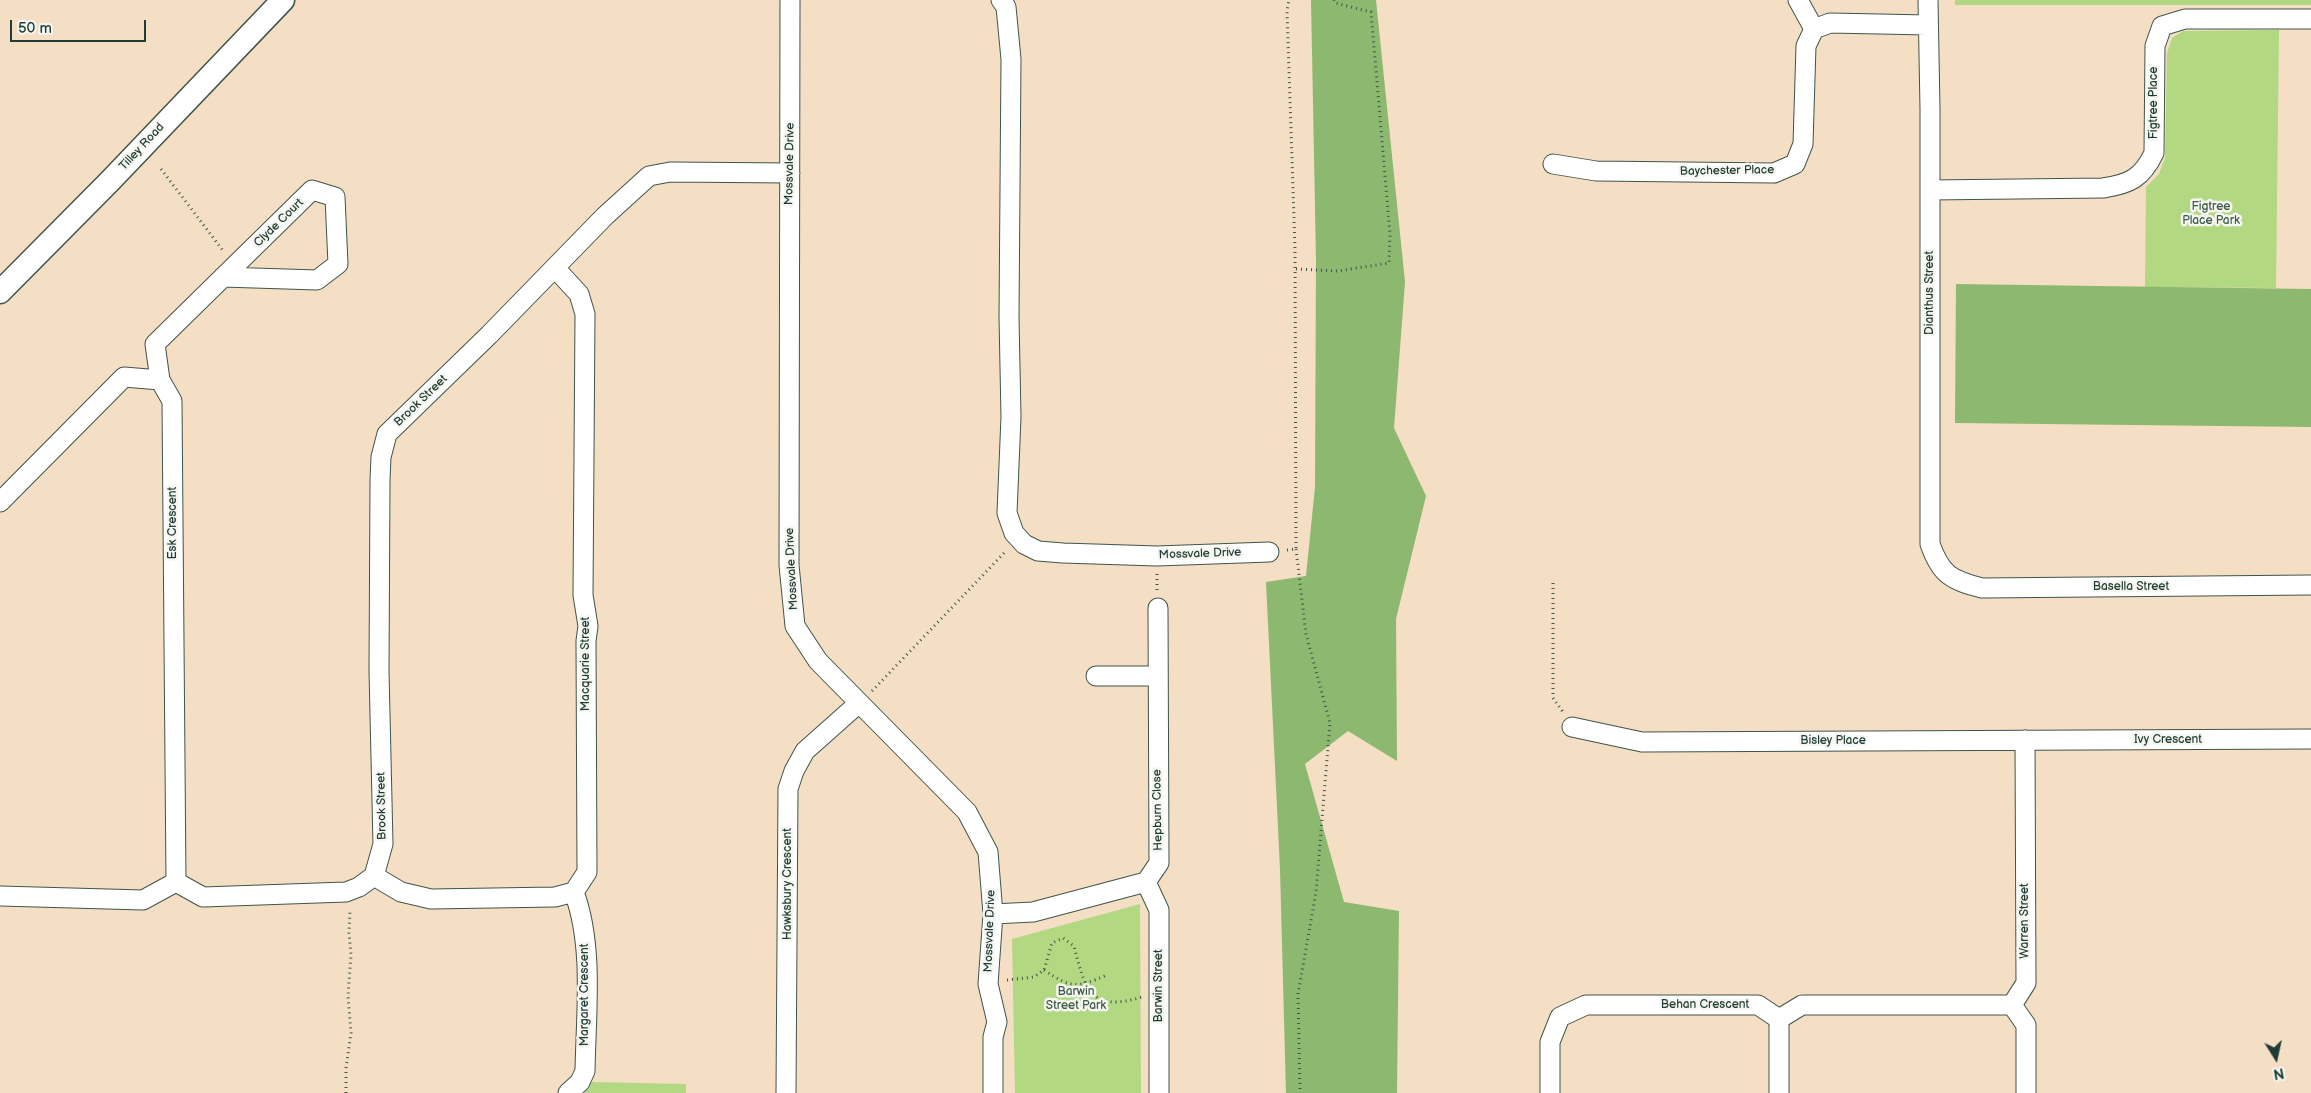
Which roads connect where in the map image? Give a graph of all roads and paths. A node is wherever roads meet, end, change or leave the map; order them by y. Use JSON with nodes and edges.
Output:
{"nodes":[{"id":1,"x":283,"y":0,"type":"edge"},
{"id":2,"x":790,"y":0,"type":"edge"},
{"id":3,"x":1001,"y":0,"type":"edge"},
{"id":4,"x":1289,"y":0,"type":"edge"},
{"id":5,"x":1334,"y":0,"type":"edge"},
{"id":6,"x":1798,"y":0,"type":"edge"},
{"id":7,"x":1928,"y":0,"type":"edge"},
{"id":8,"x":2311,"y":19,"type":"edge"},
{"id":9,"x":1928,"y":26,"type":"junction"},
{"id":10,"x":1814,"y":29,"type":"junction"},
{"id":11,"x":1553,"y":164,"type":"dead end"},
{"id":12,"x":161,"y":169,"type":"dead end"},
{"id":13,"x":790,"y":174,"type":"junction"},
{"id":14,"x":1930,"y":190,"type":"junction"},
{"id":15,"x":555,"y":268,"type":"junction"},
{"id":16,"x":1296,"y":269,"type":"junction"},
{"id":17,"x":229,"y":272,"type":"junction"},
{"id":18,"x":0,"y":292,"type":"edge"},
{"id":19,"x":160,"y":380,"type":"junction"},
{"id":20,"x":0,"y":502,"type":"edge"},
{"id":21,"x":1296,"y":549,"type":"junction"},
{"id":22,"x":1007,"y":550,"type":"dead end"},
{"id":23,"x":1269,"y":552,"type":"joint"},
{"id":24,"x":1157,"y":556,"type":"junction"},
{"id":25,"x":1953,"y":579,"type":"joint"},
{"id":26,"x":1554,"y":583,"type":"dead end"},
{"id":27,"x":2311,"y":585,"type":"edge"},
{"id":28,"x":1158,"y":608,"type":"joint"},
{"id":29,"x":1096,"y":676,"type":"dead end"},
{"id":30,"x":1156,"y":676,"type":"junction"},
{"id":31,"x":859,"y":703,"type":"junction"},
{"id":32,"x":1572,"y":727,"type":"joint"},
{"id":33,"x":2311,"y":739,"type":"edge"},
{"id":34,"x":2025,"y":740,"type":"junction"},
{"id":35,"x":374,"y":876,"type":"junction"},
{"id":36,"x":176,"y":882,"type":"junction"},
{"id":37,"x":1146,"y":882,"type":"junction"},
{"id":38,"x":346,"y":892,"type":"junction"},
{"id":39,"x":574,"y":892,"type":"junction"},
{"id":40,"x":0,"y":896,"type":"edge"},
{"id":41,"x":993,"y":914,"type":"junction"},
{"id":42,"x":1044,"y":970,"type":"junction"},
{"id":43,"x":1107,"y":975,"type":"dead end"},
{"id":44,"x":1007,"y":980,"type":"dead end"},
{"id":45,"x":1085,"y":984,"type":"junction"},
{"id":46,"x":1159,"y":992,"type":"junction"},
{"id":47,"x":2012,"y":1005,"type":"junction"},
{"id":48,"x":1778,"y":1019,"type":"junction"},
{"id":49,"x":346,"y":1093,"type":"edge"},
{"id":50,"x":568,"y":1093,"type":"edge"},
{"id":51,"x":786,"y":1093,"type":"edge"},
{"id":52,"x":993,"y":1093,"type":"edge"},
{"id":53,"x":1160,"y":1093,"type":"edge"},
{"id":54,"x":1300,"y":1093,"type":"edge"},
{"id":55,"x":1550,"y":1093,"type":"edge"},
{"id":56,"x":1779,"y":1093,"type":"edge"},
{"id":57,"x":2026,"y":1093,"type":"edge"}],
"edges":[{"from":1,"to":18,"type":"main road","name":"Tilley Road"},
{"from":2,"to":13,"type":"street","name":"Mossvale Drive"},
{"from":3,"to":24,"type":"street","name":"Mossvale Drive"},
{"from":4,"to":16,"type":"path"},
{"from":5,"to":16,"type":"path"},
{"from":6,"to":10,"type":"street"},
{"from":7,"to":9,"type":"street","name":"Dianthus Street"},
{"from":8,"to":14,"type":"street","name":"Figtree Place"},
{"from":9,"to":10,"type":"street"},
{"from":9,"to":14,"type":"street","name":"Dianthus Street"},
{"from":10,"to":11,"type":"street","name":"Baychester Place"},
{"from":12,"to":17,"type":"path"},
{"from":13,"to":15,"type":"street","name":"Brook Street"},
{"from":13,"to":31,"type":"street","name":"Mossvale Drive"},
{"from":14,"to":25,"type":"street","name":"Dianthus Street"},
{"from":15,"to":35,"type":"street","name":"Brook Street"},
{"from":15,"to":39,"type":"street","name":"Macquarie Street"},
{"from":16,"to":21,"type":"path"},
{"from":17,"to":17,"type":"street","name":"Clyde Court"},
{"from":17,"to":19,"type":"street","name":"Clyde Court"},
{"from":19,"to":20,"type":"street"},
{"from":19,"to":36,"type":"street","name":"Esk Crescent"},
{"from":21,"to":23,"type":"path"},
{"from":21,"to":54,"type":"path"},
{"from":22,"to":31,"type":"path"},
{"from":23,"to":24,"type":"street","name":"Mossvale Drive"},
{"from":24,"to":28,"type":"path"},
{"from":25,"to":27,"type":"street","name":"Basella Street"},
{"from":26,"to":32,"type":"path"},
{"from":28,"to":30,"type":"street","name":"Hepburn Close"},
{"from":29,"to":30,"type":"street"},
{"from":30,"to":37,"type":"street","name":"Hepburn Close"},
{"from":31,"to":41,"type":"street","name":"Mossvale Drive"},
{"from":31,"to":51,"type":"street","name":"Hawksbury Crescent"},
{"from":32,"to":34,"type":"street","name":"Bisley Place"},
{"from":33,"to":34,"type":"street","name":"Ivy Crescent"},
{"from":34,"to":47,"type":"street","name":"Warren Street"},
{"from":35,"to":38,"type":"street"},
{"from":35,"to":39,"type":"street"},
{"from":36,"to":38,"type":"street"},
{"from":36,"to":40,"type":"street"},
{"from":37,"to":41,"type":"street"},
{"from":37,"to":46,"type":"street","name":"Barwin Street"},
{"from":38,"to":49,"type":"path"},
{"from":39,"to":50,"type":"street","name":"Margaret Crescent"},
{"from":41,"to":52,"type":"street","name":"Mossvale Drive"},
{"from":42,"to":44,"type":"path"},
{"from":42,"to":45,"type":"path"},
{"from":42,"to":45,"type":"path"},
{"from":43,"to":45,"type":"path"},
{"from":45,"to":46,"type":"path"},
{"from":46,"to":53,"type":"street","name":"Barwin Street"},
{"from":47,"to":48,"type":"street"},
{"from":47,"to":57,"type":"street"},
{"from":48,"to":55,"type":"street","name":"Behan Crescent"},
{"from":48,"to":56,"type":"street"}]}
